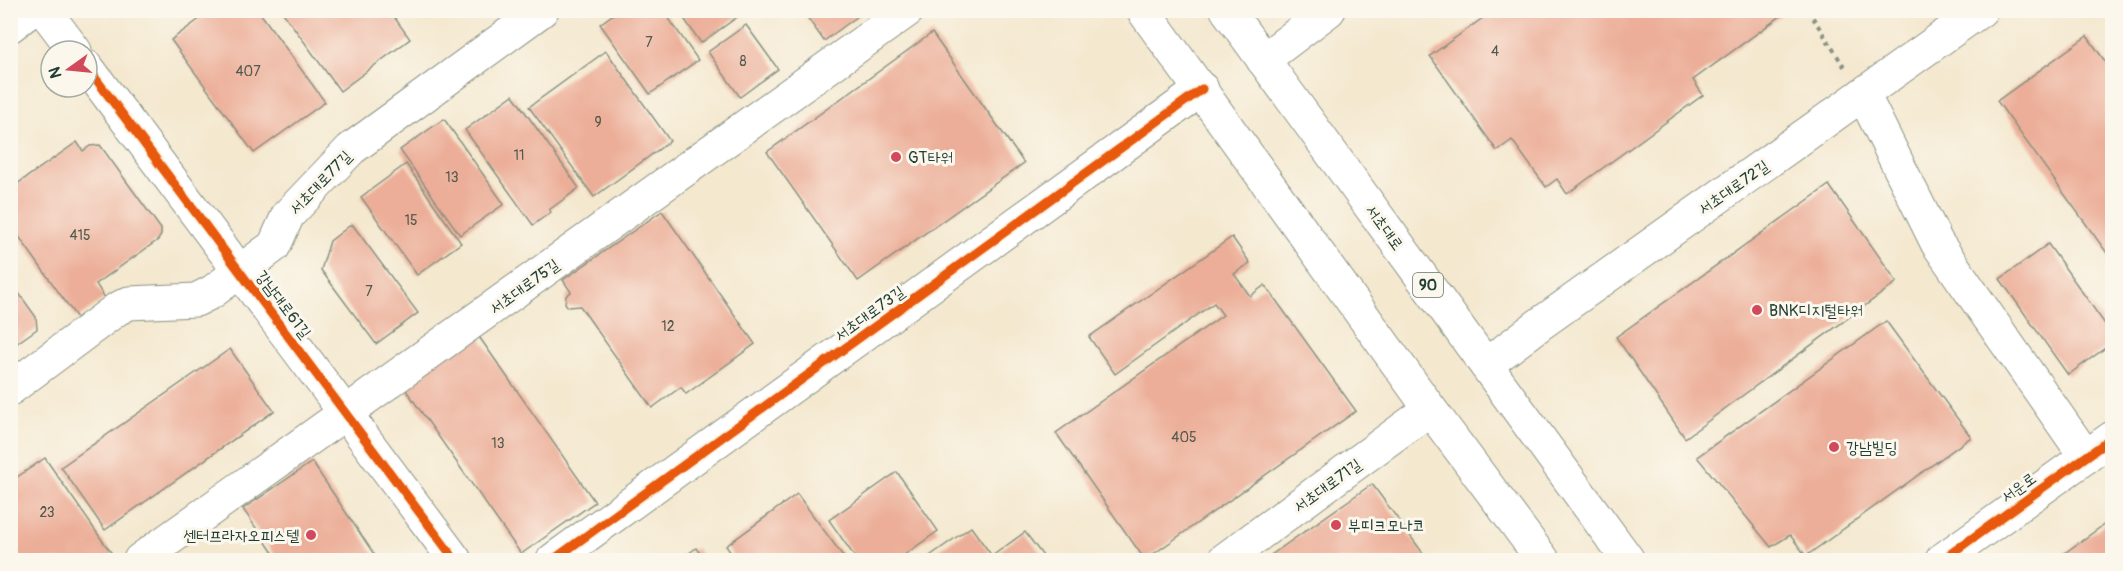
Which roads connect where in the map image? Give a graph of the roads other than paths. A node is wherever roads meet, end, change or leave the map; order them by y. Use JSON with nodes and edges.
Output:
{"nodes":[{"id":1,"x":31,"y":10,"type":"edge"},
{"id":2,"x":44,"y":10,"type":"edge"},
{"id":3,"x":542,"y":10,"type":"edge"},
{"id":4,"x":908,"y":10,"type":"edge"},
{"id":5,"x":1143,"y":10,"type":"edge"},
{"id":6,"x":1227,"y":10,"type":"edge"},
{"id":7,"x":1329,"y":10,"type":"edge"},
{"id":8,"x":1981,"y":10,"type":"edge"},
{"id":9,"x":10,"y":26,"type":"edge"},
{"id":10,"x":66,"y":39,"type":"edge"},
{"id":11,"x":1263,"y":60,"type":"junction"},
{"id":12,"x":99,"y":83,"type":"edge"},
{"id":13,"x":1202,"y":90,"type":"junction"},
{"id":14,"x":1863,"y":94,"type":"junction"},
{"id":15,"x":241,"y":271,"type":"junction"},
{"id":16,"x":1486,"y":364,"type":"junction"},
{"id":17,"x":10,"y":389,"type":"edge"},
{"id":18,"x":1431,"y":409,"type":"junction"},
{"id":19,"x":347,"y":414,"type":"junction"},
{"id":20,"x":2112,"y":438,"type":"edge"},
{"id":21,"x":2086,"y":457,"type":"junction"},
{"id":22,"x":140,"y":561,"type":"edge"},
{"id":23,"x":455,"y":561,"type":"edge"},
{"id":24,"x":553,"y":561,"type":"edge"},
{"id":25,"x":1224,"y":561,"type":"edge"},
{"id":26,"x":1543,"y":561,"type":"edge"},
{"id":27,"x":1628,"y":561,"type":"edge"},
{"id":28,"x":1942,"y":561,"type":"edge"}],
"edges":[{"from":1,"to":9,"type":"street"},
{"from":2,"to":10,"type":"street"},
{"from":3,"to":15,"type":"street","name":"서초대로77길"},
{"from":4,"to":19,"type":"street","name":"서초대로75길"},
{"from":5,"to":13,"type":"street"},
{"from":6,"to":11,"type":"street","name":"서초대로","number":"90"},
{"from":7,"to":11,"type":"street"},
{"from":8,"to":14,"type":"street","name":"서초대로72길"},
{"from":11,"to":16,"type":"street","name":"서초대로","number":"90"},
{"from":12,"to":15,"type":"street","name":"강남대로61길"},
{"from":13,"to":18,"type":"street"},
{"from":13,"to":24,"type":"street","name":"서초대로73길"},
{"from":14,"to":16,"type":"street","name":"서초대로72길"},
{"from":14,"to":21,"type":"street"},
{"from":15,"to":17,"type":"street","name":"서초대로77길"},
{"from":15,"to":19,"type":"street","name":"강남대로61길"},
{"from":16,"to":27,"type":"street","name":"서초대로","number":"90"},
{"from":18,"to":25,"type":"street","name":"서초대로71길"},
{"from":18,"to":26,"type":"street"},
{"from":19,"to":22,"type":"street","name":"서초대로75길"},
{"from":19,"to":23,"type":"street","name":"강남대로61길"},
{"from":20,"to":21,"type":"street","name":"서운로"},
{"from":21,"to":28,"type":"street","name":"서운로"}]}
